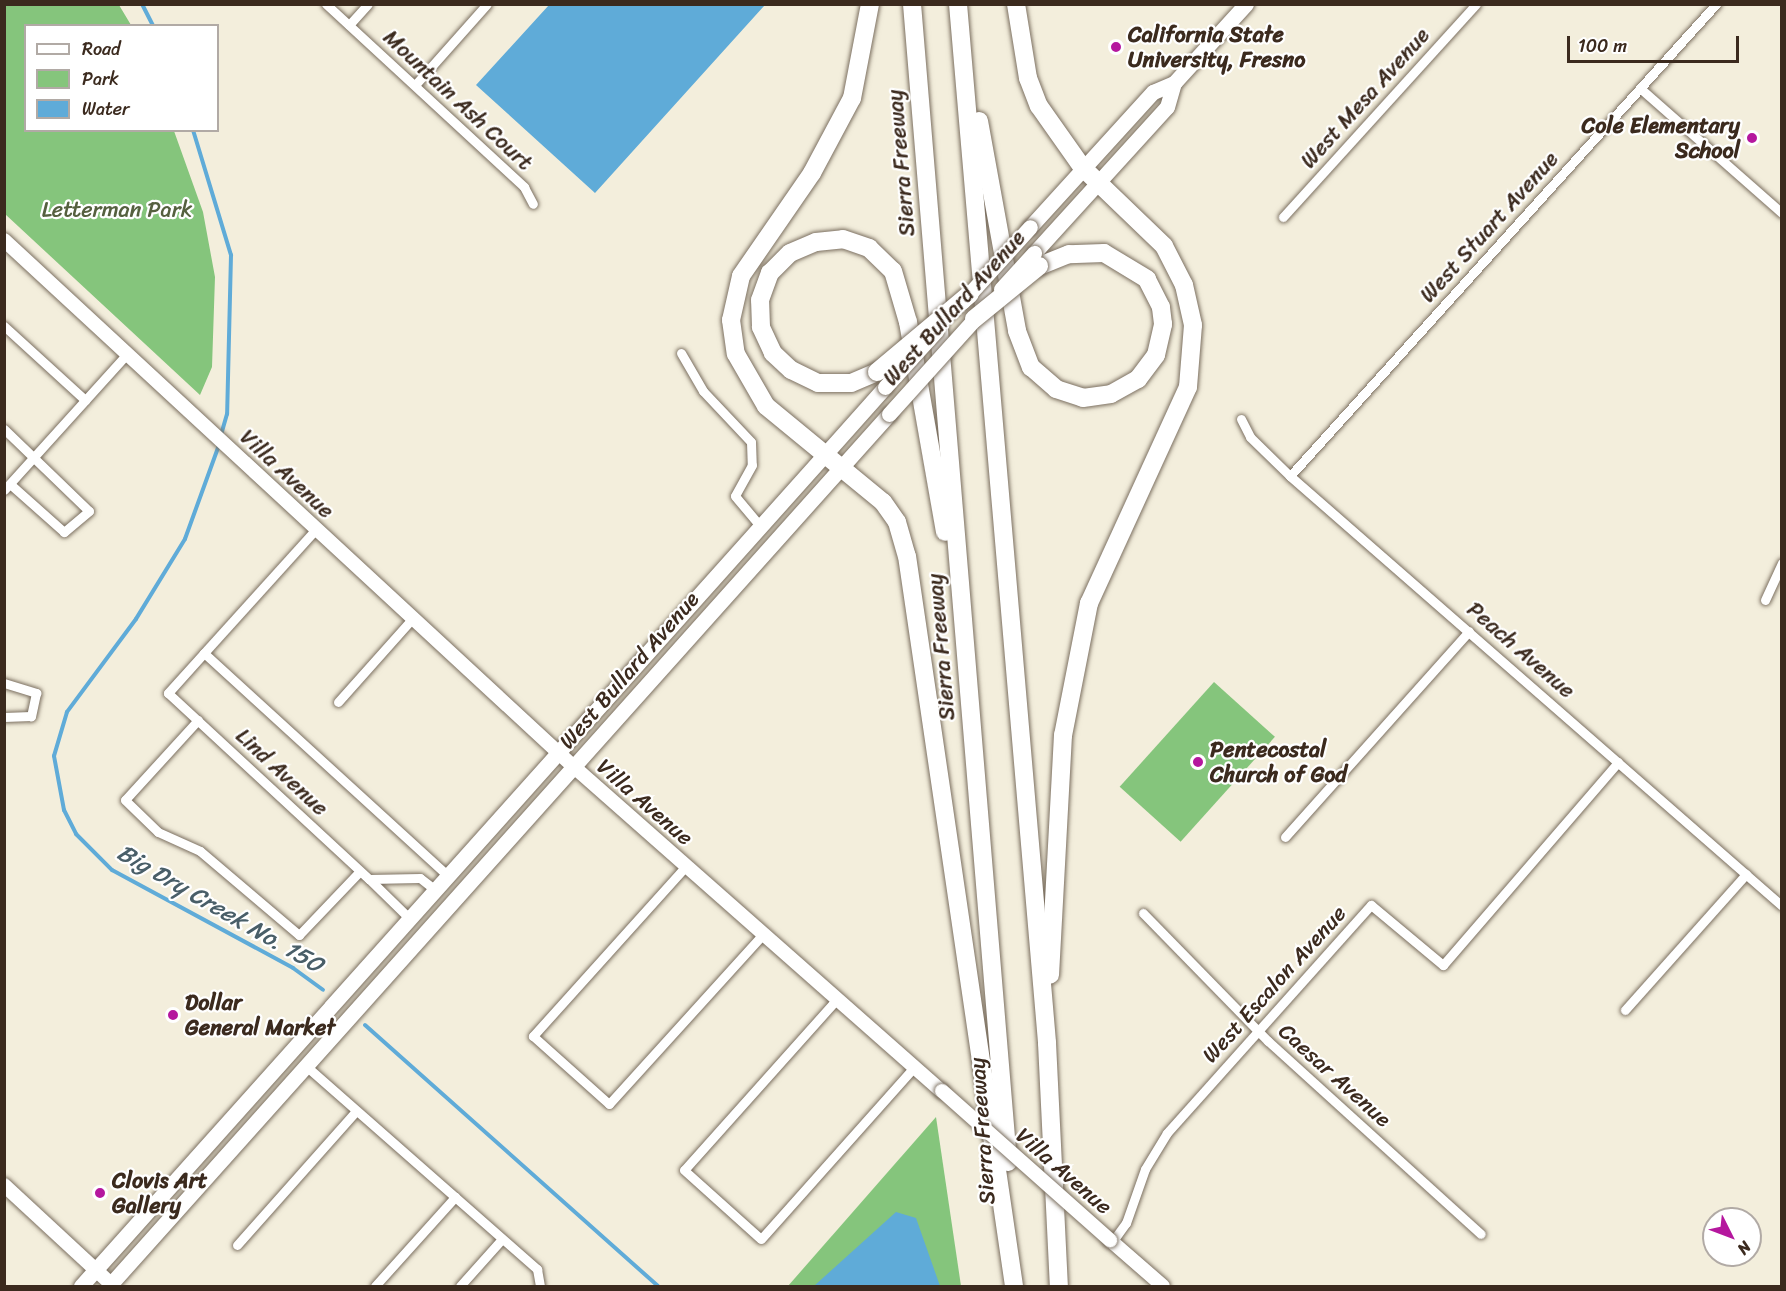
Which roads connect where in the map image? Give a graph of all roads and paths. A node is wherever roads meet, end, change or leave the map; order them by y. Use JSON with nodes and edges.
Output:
{"nodes":[{"id":1,"x":326,"y":4,"type":"edge"},
{"id":2,"x":368,"y":4,"type":"edge"},
{"id":3,"x":487,"y":4,"type":"edge"},
{"id":4,"x":870,"y":4,"type":"edge"},
{"id":5,"x":912,"y":4,"type":"edge"},
{"id":6,"x":958,"y":4,"type":"edge"},
{"id":7,"x":1016,"y":4,"type":"edge"},
{"id":8,"x":1246,"y":4,"type":"edge"},
{"id":9,"x":1476,"y":4,"type":"edge"},
{"id":10,"x":1716,"y":4,"type":"edge"},
{"id":11,"x":349,"y":25,"type":"junction"},
{"id":12,"x":1174,"y":83,"type":"junction"},
{"id":13,"x":415,"y":85,"type":"junction"},
{"id":14,"x":1640,"y":88,"type":"junction"},
{"id":15,"x":1082,"y":167,"type":"junction"},
{"id":16,"x":1098,"y":181,"type":"junction"},
{"id":17,"x":533,"y":204,"type":"dead end"},
{"id":18,"x":1782,"y":213,"type":"edge"},
{"id":19,"x":1283,"y":217,"type":"dead end"},
{"id":20,"x":4,"y":240,"type":"edge"},
{"id":21,"x":1036,"y":259,"type":"junction"},
{"id":22,"x":970,"y":294,"type":"joint"},
{"id":23,"x":974,"y":319,"type":"joint"},
{"id":24,"x":4,"y":326,"type":"edge"},
{"id":25,"x":681,"y":353,"type":"dead end"},
{"id":26,"x":127,"y":354,"type":"junction"},
{"id":27,"x":881,"y":380,"type":"junction"},
{"id":28,"x":85,"y":400,"type":"junction"},
{"id":29,"x":1241,"y":419,"type":"dead end"},
{"id":30,"x":4,"y":429,"type":"edge"},
{"id":31,"x":823,"y":456,"type":"junction"},
{"id":32,"x":35,"y":457,"type":"junction"},
{"id":33,"x":843,"y":465,"type":"junction"},
{"id":34,"x":1290,"y":476,"type":"junction"},
{"id":35,"x":7,"y":487,"type":"edge"},
{"id":36,"x":759,"y":525,"type":"junction"},
{"id":37,"x":316,"y":529,"type":"junction"},
{"id":38,"x":1782,"y":563,"type":"edge"},
{"id":39,"x":1765,"y":600,"type":"dead end"},
{"id":40,"x":412,"y":619,"type":"junction"},
{"id":41,"x":702,"y":623,"type":"junction"},
{"id":42,"x":1469,"y":631,"type":"junction"},
{"id":43,"x":964,"y":646,"type":"junction"},
{"id":44,"x":204,"y":653,"type":"junction"},
{"id":45,"x":4,"y":683,"type":"edge"},
{"id":46,"x":338,"y":702,"type":"dead end"},
{"id":47,"x":4,"y":717,"type":"edge"},
{"id":48,"x":198,"y":720,"type":"junction"},
{"id":49,"x":558,"y":753,"type":"junction"},
{"id":50,"x":1618,"y":762,"type":"junction"},
{"id":51,"x":574,"y":767,"type":"junction"},
{"id":52,"x":1285,"y":837,"type":"dead end"},
{"id":53,"x":687,"y":866,"type":"junction"},
{"id":54,"x":360,"y":871,"type":"junction"},
{"id":55,"x":1746,"y":874,"type":"junction"},
{"id":56,"x":447,"y":875,"type":"junction"},
{"id":57,"x":369,"y":879,"type":"junction"},
{"id":58,"x":434,"y":888,"type":"junction"},
{"id":59,"x":1782,"y":906,"type":"edge"},
{"id":60,"x":1143,"y":913,"type":"dead end"},
{"id":61,"x":408,"y":917,"type":"junction"},
{"id":62,"x":763,"y":934,"type":"junction"},
{"id":63,"x":364,"y":969,"type":"junction"},
{"id":64,"x":837,"y":999,"type":"junction"},
{"id":65,"x":1625,"y":1010,"type":"dead end"},
{"id":66,"x":1257,"y":1030,"type":"junction"},
{"id":67,"x":1047,"y":1043,"type":"junction"},
{"id":68,"x":306,"y":1066,"type":"junction"},
{"id":69,"x":914,"y":1067,"type":"junction"},
{"id":70,"x":356,"y":1111,"type":"junction"},
{"id":71,"x":214,"y":1136,"type":"junction"},
{"id":72,"x":4,"y":1185,"type":"edge"},
{"id":73,"x":455,"y":1197,"type":"junction"},
{"id":74,"x":162,"y":1227,"type":"junction"},
{"id":75,"x":1481,"y":1234,"type":"dead end"},
{"id":76,"x":502,"y":1239,"type":"junction"},
{"id":77,"x":1111,"y":1240,"type":"junction"},
{"id":78,"x":237,"y":1245,"type":"dead end"},
{"id":79,"x":95,"y":1269,"type":"junction"},
{"id":80,"x":110,"y":1285,"type":"edge"},
{"id":81,"x":81,"y":1287,"type":"edge"},
{"id":82,"x":375,"y":1287,"type":"edge"},
{"id":83,"x":460,"y":1287,"type":"edge"},
{"id":84,"x":540,"y":1287,"type":"edge"},
{"id":85,"x":1015,"y":1287,"type":"edge"},
{"id":86,"x":1059,"y":1287,"type":"edge"},
{"id":87,"x":1163,"y":1287,"type":"edge"}],
"edges":[{"from":1,"to":11,"type":"street","name":"Mountain Ash Court"},
{"from":2,"to":11,"type":"street"},
{"from":3,"to":13,"type":"street"},
{"from":4,"to":31,"type":"highway"},
{"from":5,"to":43,"type":"highway","name":"Sierra Freeway"},
{"from":6,"to":21,"type":"highway"},
{"from":6,"to":67,"type":"highway"},
{"from":7,"to":15,"type":"highway"},
{"from":8,"to":12,"type":"main road","name":"West Bullard Avenue"},
{"from":9,"to":19,"type":"street","name":"West Mesa Avenue"},
{"from":10,"to":14,"type":"street","name":"West Stuart Avenue"},
{"from":11,"to":13,"type":"street","name":"Mountain Ash Court"},
{"from":12,"to":15,"type":"main road","name":"West Bullard Avenue"},
{"from":12,"to":16,"type":"main road","name":"West Bullard Avenue"},
{"from":13,"to":17,"type":"street","name":"Mountain Ash Court"},
{"from":14,"to":18,"type":"street"},
{"from":14,"to":34,"type":"street","name":"West Stuart Avenue"},
{"from":15,"to":16,"type":"highway"},
{"from":15,"to":22,"type":"main road","name":"West Bullard Avenue","bridge":true},
{"from":16,"to":21,"type":"main road","name":"West Bullard Avenue"},
{"from":16,"to":67,"type":"highway"},
{"from":20,"to":26,"type":"main road","name":"Villa Avenue"},
{"from":21,"to":23,"type":"highway","bridge":true},
{"from":22,"to":27,"type":"highway","bridge":true},
{"from":23,"to":33,"type":"main road","name":"West Bullard Avenue","bridge":true},
{"from":24,"to":28,"type":"street"},
{"from":25,"to":36,"type":"street"},
{"from":26,"to":28,"type":"street"},
{"from":26,"to":37,"type":"main road","name":"Villa Avenue"},
{"from":27,"to":31,"type":"main road","name":"West Bullard Avenue"},
{"from":27,"to":43,"type":"highway"},
{"from":28,"to":32,"type":"street"},
{"from":29,"to":34,"type":"street","name":"Peach Avenue"},
{"from":30,"to":32,"type":"street"},
{"from":31,"to":33,"type":"highway"},
{"from":31,"to":36,"type":"main road","name":"West Bullard Avenue"},
{"from":32,"to":35,"type":"street"},
{"from":32,"to":35,"type":"street"},
{"from":33,"to":41,"type":"main road","name":"West Bullard Avenue"},
{"from":33,"to":85,"type":"highway"},
{"from":34,"to":42,"type":"street","name":"Peach Avenue"},
{"from":36,"to":41,"type":"main road"},
{"from":36,"to":49,"type":"main road","name":"West Bullard Avenue"},
{"from":37,"to":40,"type":"main road","name":"Villa Avenue"},
{"from":37,"to":44,"type":"street"},
{"from":38,"to":39,"type":"street"},
{"from":40,"to":46,"type":"street"},
{"from":40,"to":49,"type":"main road","name":"Villa Avenue"},
{"from":41,"to":51,"type":"main road","name":"West Bullard Avenue"},
{"from":42,"to":50,"type":"street","name":"Peach Avenue"},
{"from":42,"to":52,"type":"street"},
{"from":43,"to":85,"type":"highway","name":"Sierra Freeway"},
{"from":44,"to":48,"type":"street","name":"Lind Avenue"},
{"from":44,"to":56,"type":"street"},
{"from":45,"to":47,"type":"street"},
{"from":48,"to":54,"type":"street","name":"Lind Avenue"},
{"from":48,"to":54,"type":"street"},
{"from":49,"to":51,"type":"main road","name":"Villa Avenue"},
{"from":49,"to":56,"type":"main road","name":"West Bullard Avenue"},
{"from":50,"to":55,"type":"street","name":"Peach Avenue"},
{"from":50,"to":66,"type":"street","name":"West Escalon Avenue"},
{"from":51,"to":53,"type":"main road","name":"Villa Avenue"},
{"from":51,"to":68,"type":"main road","name":"West Bullard Avenue"},
{"from":53,"to":62,"type":"main road","name":"Villa Avenue"},
{"from":53,"to":62,"type":"street"},
{"from":54,"to":57,"type":"street","name":"Lind Avenue"},
{"from":55,"to":59,"type":"street","name":"Peach Avenue"},
{"from":55,"to":65,"type":"street"},
{"from":56,"to":58,"type":"main road","name":"West Bullard Avenue"},
{"from":57,"to":58,"type":"street"},
{"from":57,"to":61,"type":"street","name":"Lind Avenue"},
{"from":58,"to":61,"type":"main road","name":"West Bullard Avenue"},
{"from":60,"to":66,"type":"street","name":"Caesar Avenue"},
{"from":61,"to":63,"type":"main road","name":"West Bullard Avenue"},
{"from":62,"to":64,"type":"main road","name":"Villa Avenue"},
{"from":63,"to":68,"type":"main road"},
{"from":63,"to":71,"type":"main road","name":"West Bullard Avenue"},
{"from":64,"to":69,"type":"main road","name":"Villa Avenue"},
{"from":64,"to":69,"type":"street"},
{"from":66,"to":75,"type":"street","name":"Caesar Avenue"},
{"from":66,"to":77,"type":"street","name":"West Escalon Avenue"},
{"from":67,"to":86,"type":"highway"},
{"from":68,"to":70,"type":"street"},
{"from":68,"to":74,"type":"main road","name":"West Bullard Avenue"},
{"from":69,"to":77,"type":"main road","name":"Villa Avenue","bridge":true},
{"from":70,"to":73,"type":"street"},
{"from":70,"to":78,"type":"street"},
{"from":71,"to":74,"type":"main road"},
{"from":71,"to":79,"type":"main road","name":"West Bullard Avenue"},
{"from":72,"to":79,"type":"main road"},
{"from":73,"to":76,"type":"street"},
{"from":73,"to":82,"type":"street"},
{"from":74,"to":80,"type":"main road","name":"West Bullard Avenue"},
{"from":76,"to":83,"type":"street"},
{"from":76,"to":84,"type":"street"},
{"from":77,"to":87,"type":"main road","name":"Villa Avenue"},
{"from":79,"to":80,"type":"main road"},
{"from":79,"to":81,"type":"main road","name":"West Bullard Avenue"}]}
